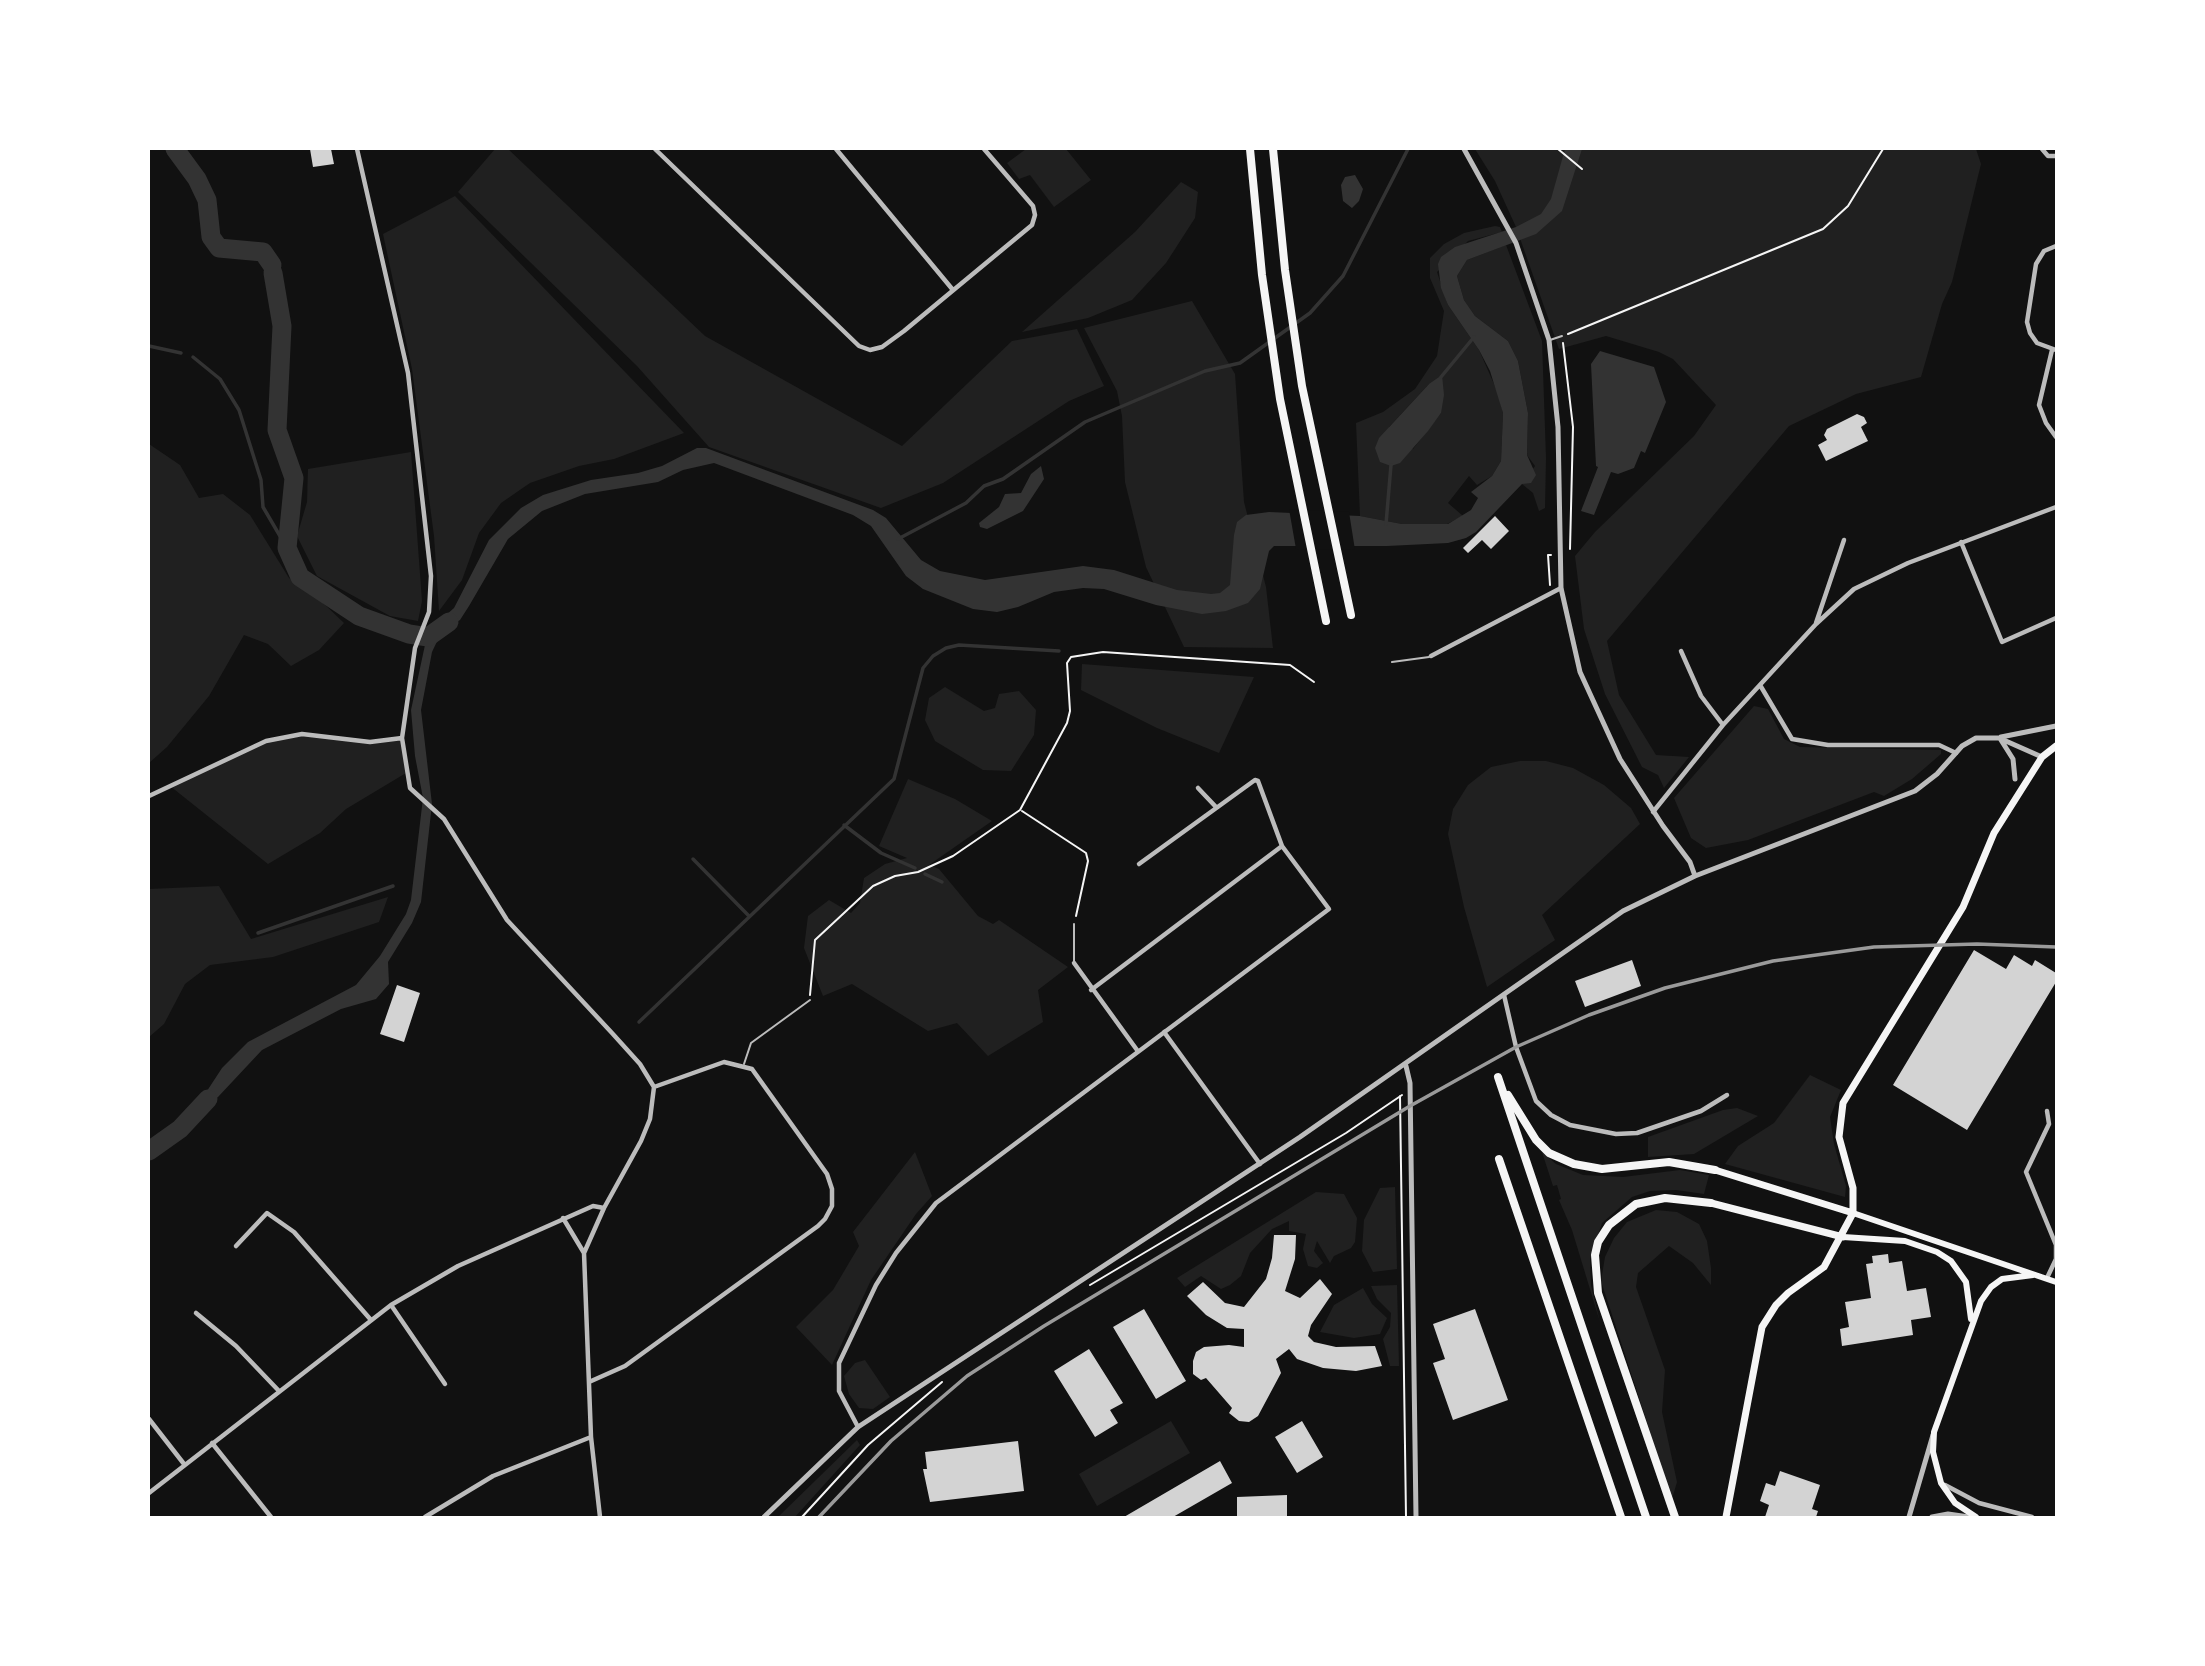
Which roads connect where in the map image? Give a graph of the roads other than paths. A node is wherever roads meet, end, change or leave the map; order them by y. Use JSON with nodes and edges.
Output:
{"nodes":[{"id":1,"x":357,"y":149,"type":"edge"},
{"id":2,"x":655,"y":149,"type":"edge"},
{"id":3,"x":836,"y":149,"type":"edge"},
{"id":4,"x":984,"y":149,"type":"edge"},
{"id":5,"x":1250,"y":149,"type":"edge"},
{"id":6,"x":1273,"y":149,"type":"edge"},
{"id":7,"x":1464,"y":149,"type":"edge"},
{"id":8,"x":2042,"y":149,"type":"edge"},
{"id":9,"x":2056,"y":156,"type":"edge"},
{"id":10,"x":2056,"y":246,"type":"edge"},
{"id":11,"x":953,"y":290,"type":"junction"},
{"id":12,"x":1562,"y":336,"type":"road end"},
{"id":13,"x":1549,"y":340,"type":"junction"},
{"id":14,"x":2054,"y":350,"type":"edge"},
{"id":15,"x":2056,"y":438,"type":"edge"},
{"id":16,"x":2056,"y":507,"type":"edge"},
{"id":17,"x":1844,"y":540,"type":"dead end"},
{"id":18,"x":1961,"y":542,"type":"junction"},
{"id":19,"x":1561,"y":588,"type":"junction"},
{"id":20,"x":1351,"y":615,"type":"dead end"},
{"id":21,"x":2056,"y":618,"type":"edge"},
{"id":22,"x":1326,"y":621,"type":"dead end"},
{"id":23,"x":1816,"y":624,"type":"junction"},
{"id":24,"x":1681,"y":651,"type":"dead end"},
{"id":25,"x":1431,"y":656,"type":"joint"},
{"id":26,"x":1392,"y":662,"type":"dead end"},
{"id":27,"x":1760,"y":684,"type":"junction"},
{"id":28,"x":1723,"y":725,"type":"junction"},
{"id":29,"x":2056,"y":726,"type":"edge"},
{"id":30,"x":402,"y":738,"type":"junction"},
{"id":31,"x":1999,"y":738,"type":"junction"},
{"id":32,"x":2056,"y":746,"type":"edge"},
{"id":33,"x":1956,"y":753,"type":"junction"},
{"id":34,"x":2042,"y":757,"type":"junction"},
{"id":35,"x":2015,"y":779,"type":"dead end"},
{"id":36,"x":1198,"y":788,"type":"dead end"},
{"id":37,"x":149,"y":796,"type":"edge"},
{"id":38,"x":1216,"y":807,"type":"junction"},
{"id":39,"x":1653,"y":812,"type":"junction"},
{"id":40,"x":1282,"y":846,"type":"junction"},
{"id":41,"x":1139,"y":864,"type":"dead end"},
{"id":42,"x":1695,"y":876,"type":"junction"},
{"id":43,"x":1074,"y":924,"type":"road end"},
{"id":44,"x":1074,"y":963,"type":"joint"},
{"id":45,"x":1091,"y":990,"type":"junction"},
{"id":46,"x":1504,"y":995,"type":"junction"},
{"id":47,"x":810,"y":1000,"type":"road end"},
{"id":48,"x":1164,"y":1031,"type":"junction"},
{"id":49,"x":1138,"y":1050,"type":"junction"},
{"id":50,"x":744,"y":1065,"type":"junction"},
{"id":51,"x":1406,"y":1066,"type":"junction"},
{"id":52,"x":653,"y":1087,"type":"junction"},
{"id":53,"x":1727,"y":1095,"type":"dead end"},
{"id":54,"x":2047,"y":1111,"type":"dead end"},
{"id":55,"x":1499,"y":1159,"type":"dead end"},
{"id":56,"x":1260,"y":1164,"type":"junction"},
{"id":57,"x":1715,"y":1170,"type":"joint"},
{"id":58,"x":1711,"y":1203,"type":"joint"},
{"id":59,"x":604,"y":1208,"type":"junction"},
{"id":60,"x":1853,"y":1213,"type":"junction"},
{"id":61,"x":563,"y":1219,"type":"junction"},
{"id":62,"x":1843,"y":1237,"type":"junction"},
{"id":63,"x":236,"y":1246,"type":"dead end"},
{"id":64,"x":584,"y":1253,"type":"junction"},
{"id":65,"x":2034,"y":1275,"type":"junction"},
{"id":66,"x":2046,"y":1279,"type":"junction"},
{"id":67,"x":2056,"y":1282,"type":"edge"},
{"id":68,"x":391,"y":1305,"type":"junction"},
{"id":69,"x":196,"y":1313,"type":"dead end"},
{"id":70,"x":371,"y":1320,"type":"junction"},
{"id":71,"x":1971,"y":1321,"type":"junction"},
{"id":72,"x":588,"y":1382,"type":"junction"},
{"id":73,"x":445,"y":1384,"type":"dead end"},
{"id":74,"x":278,"y":1391,"type":"junction"},
{"id":75,"x":149,"y":1419,"type":"edge"},
{"id":76,"x":858,"y":1427,"type":"junction"},
{"id":77,"x":1934,"y":1432,"type":"junction"},
{"id":78,"x":591,"y":1437,"type":"junction"},
{"id":79,"x":212,"y":1443,"type":"junction"},
{"id":80,"x":184,"y":1464,"type":"junction"},
{"id":81,"x":1941,"y":1483,"type":"junction"},
{"id":82,"x":149,"y":1493,"type":"edge"},
{"id":83,"x":271,"y":1517,"type":"edge"},
{"id":84,"x":425,"y":1517,"type":"edge"},
{"id":85,"x":600,"y":1517,"type":"edge"},
{"id":86,"x":764,"y":1517,"type":"edge"},
{"id":87,"x":1416,"y":1517,"type":"edge"},
{"id":88,"x":1621,"y":1517,"type":"edge"},
{"id":89,"x":1646,"y":1517,"type":"edge"},
{"id":90,"x":1675,"y":1517,"type":"edge"},
{"id":91,"x":1726,"y":1517,"type":"edge"},
{"id":92,"x":1909,"y":1517,"type":"edge"},
{"id":93,"x":1932,"y":1517,"type":"edge"},
{"id":94,"x":1969,"y":1517,"type":"edge"},
{"id":95,"x":1976,"y":1517,"type":"edge"},
{"id":96,"x":2032,"y":1517,"type":"edge"}],
"edges":[{"from":1,"to":30,"type":"street"},
{"from":2,"to":11,"type":"street"},
{"from":3,"to":11,"type":"street"},
{"from":4,"to":11,"type":"street"},
{"from":5,"to":22,"type":"highway"},
{"from":6,"to":20,"type":"highway"},
{"from":7,"to":13,"type":"street"},
{"from":8,"to":9,"type":"street"},
{"from":10,"to":14,"type":"street"},
{"from":12,"to":13,"type":"lane"},
{"from":13,"to":19,"type":"street"},
{"from":14,"to":15,"type":"street"},
{"from":16,"to":18,"type":"street"},
{"from":17,"to":23,"type":"street"},
{"from":18,"to":21,"type":"street"},
{"from":18,"to":23,"type":"street"},
{"from":19,"to":25,"type":"street"},
{"from":19,"to":39,"type":"street"},
{"from":23,"to":27,"type":"street"},
{"from":24,"to":28,"type":"street"},
{"from":25,"to":26,"type":"lane"},
{"from":27,"to":28,"type":"street"},
{"from":27,"to":33,"type":"street"},
{"from":28,"to":39,"type":"street"},
{"from":29,"to":31,"type":"street"},
{"from":30,"to":37,"type":"street"},
{"from":30,"to":52,"type":"street"},
{"from":31,"to":33,"type":"street"},
{"from":31,"to":34,"type":"street"},
{"from":31,"to":35,"type":"street"},
{"from":32,"to":34,"type":"main road"},
{"from":33,"to":42,"type":"street"},
{"from":34,"to":60,"type":"main road"},
{"from":36,"to":38,"type":"street"},
{"from":38,"to":40,"type":"street"},
{"from":38,"to":41,"type":"street"},
{"from":39,"to":42,"type":"street"},
{"from":40,"to":45,"type":"street"},
{"from":40,"to":48,"type":"street"},
{"from":42,"to":46,"type":"street"},
{"from":43,"to":44,"type":"lane"},
{"from":44,"to":45,"type":"street"},
{"from":45,"to":49,"type":"street"},
{"from":46,"to":51,"type":"street"},
{"from":46,"to":53,"type":"street"},
{"from":47,"to":50,"type":"lane"},
{"from":48,"to":49,"type":"street"},
{"from":48,"to":56,"type":"street"},
{"from":49,"to":76,"type":"street"},
{"from":50,"to":52,"type":"street"},
{"from":50,"to":72,"type":"street"},
{"from":51,"to":56,"type":"street"},
{"from":51,"to":87,"type":"street"},
{"from":52,"to":59,"type":"street"},
{"from":54,"to":66,"type":"street"},
{"from":55,"to":88,"type":"highway"},
{"from":56,"to":76,"type":"street"},
{"from":57,"to":60,"type":"main road"},
{"from":57,"to":89,"type":"highway"},
{"from":58,"to":62,"type":"main road"},
{"from":58,"to":90,"type":"highway"},
{"from":59,"to":61,"type":"street"},
{"from":59,"to":64,"type":"street"},
{"from":60,"to":62,"type":"main road"},
{"from":60,"to":65,"type":"main road"},
{"from":61,"to":64,"type":"street"},
{"from":61,"to":68,"type":"street"},
{"from":62,"to":71,"type":"main road"},
{"from":62,"to":91,"type":"main road"},
{"from":63,"to":70,"type":"street"},
{"from":64,"to":72,"type":"street"},
{"from":65,"to":66,"type":"main road"},
{"from":65,"to":71,"type":"main road"},
{"from":66,"to":67,"type":"main road"},
{"from":68,"to":70,"type":"street"},
{"from":68,"to":73,"type":"street"},
{"from":69,"to":74,"type":"street"},
{"from":70,"to":74,"type":"street"},
{"from":71,"to":77,"type":"main road"},
{"from":72,"to":78,"type":"street"},
{"from":74,"to":79,"type":"street"},
{"from":75,"to":80,"type":"street"},
{"from":76,"to":86,"type":"street"},
{"from":77,"to":81,"type":"main road"},
{"from":77,"to":92,"type":"street"},
{"from":78,"to":84,"type":"street"},
{"from":78,"to":85,"type":"street"},
{"from":79,"to":80,"type":"street"},
{"from":79,"to":83,"type":"street"},
{"from":80,"to":82,"type":"street"},
{"from":81,"to":95,"type":"main road"},
{"from":81,"to":96,"type":"street"},
{"from":93,"to":94,"type":"street"}]}
